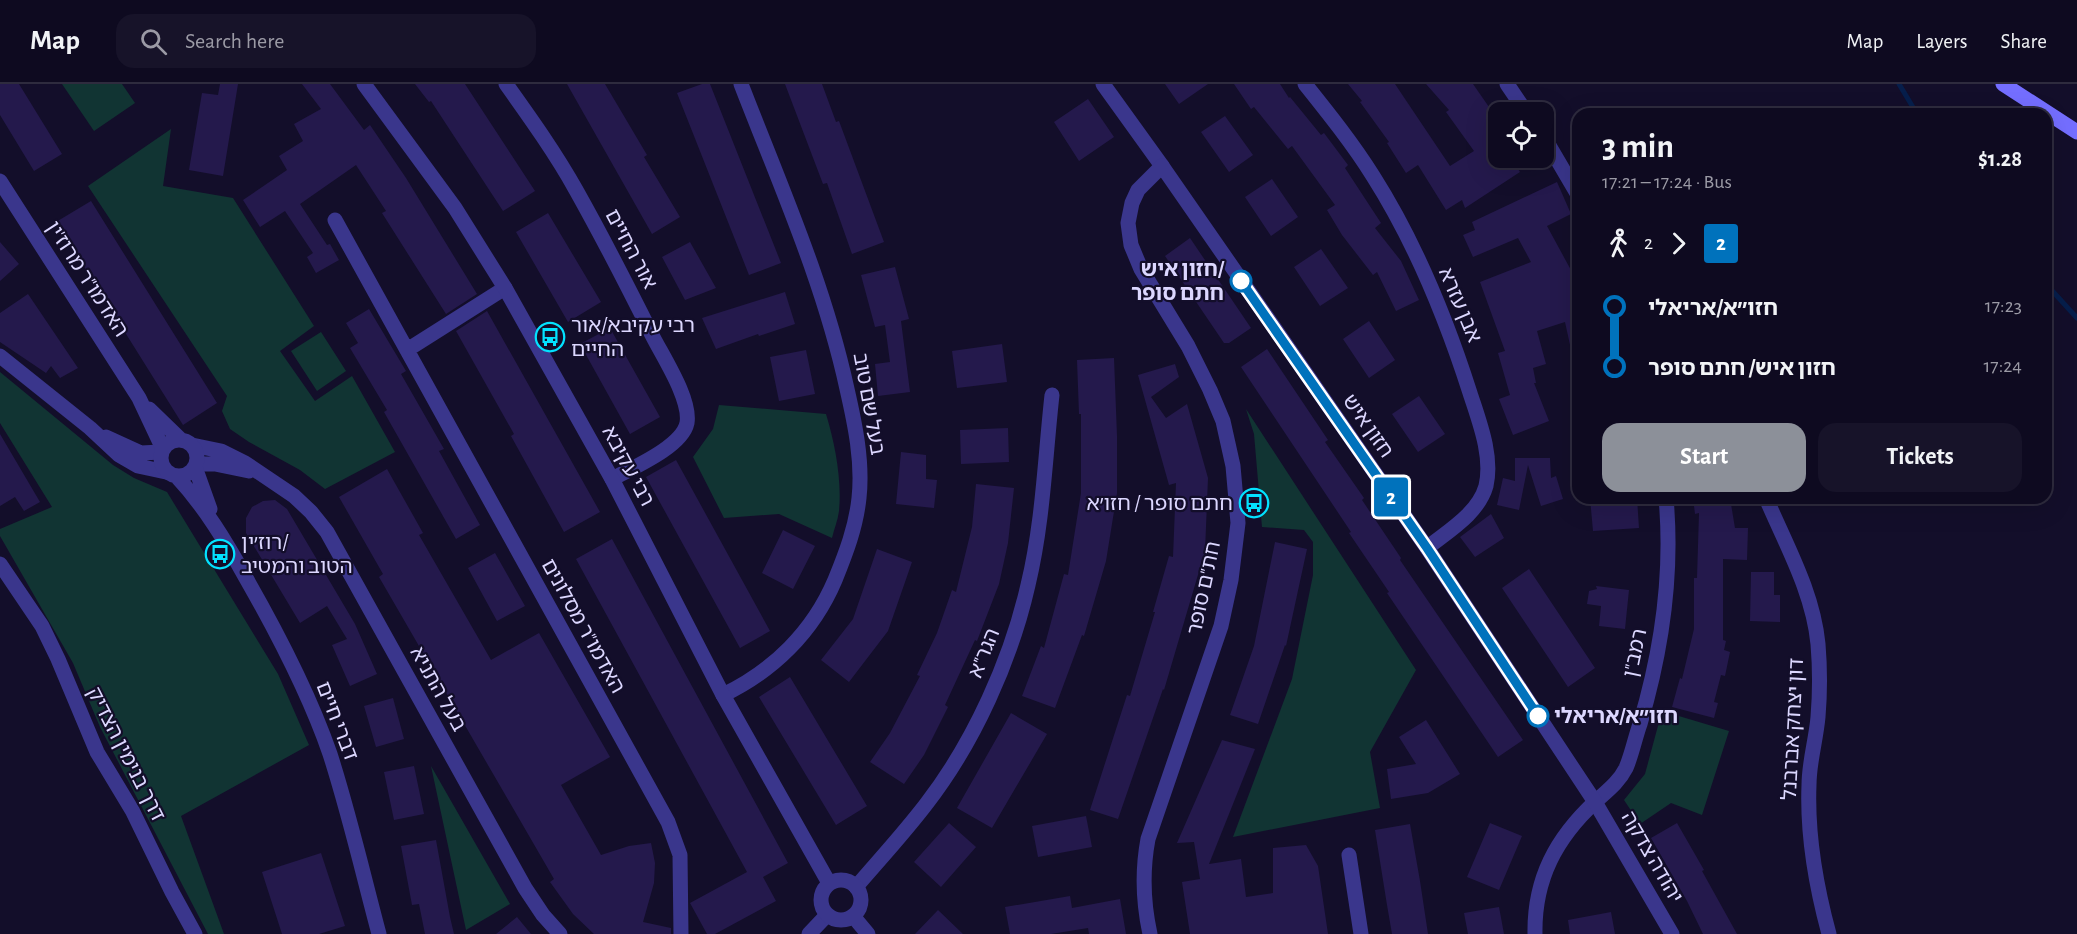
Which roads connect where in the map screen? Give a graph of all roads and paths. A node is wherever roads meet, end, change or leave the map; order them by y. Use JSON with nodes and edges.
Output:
{"nodes":[{"id":1,"x":364,"y":84,"type":"edge"},
{"id":2,"x":506,"y":84,"type":"edge"},
{"id":3,"x":741,"y":84,"type":"edge"},
{"id":4,"x":1103,"y":84,"type":"edge"},
{"id":5,"x":1305,"y":84,"type":"edge"},
{"id":6,"x":1507,"y":84,"type":"edge"},
{"id":7,"x":2003,"y":84,"type":"edge"},
{"id":8,"x":1519,"y":102,"type":"edge"},
{"id":9,"x":2040,"y":108,"type":"edge"},
{"id":10,"x":2052,"y":116,"type":"edge"},
{"id":11,"x":2077,"y":132,"type":"edge"},
{"id":12,"x":1554,"y":154,"type":"edge"},
{"id":13,"x":1162,"y":166,"type":"junction"},
{"id":14,"x":0,"y":181,"type":"edge"},
{"id":15,"x":1572,"y":185,"type":"edge"},
{"id":16,"x":335,"y":220,"type":"dead end"},
{"id":17,"x":505,"y":288,"type":"junction"},
{"id":18,"x":407,"y":350,"type":"junction"},
{"id":19,"x":0,"y":356,"type":"edge"},
{"id":20,"x":1052,"y":394,"type":"dead end"},
{"id":21,"x":139,"y":398,"type":"junction"},
{"id":22,"x":90,"y":428,"type":"junction"},
{"id":23,"x":186,"y":442,"type":"junction"},
{"id":24,"x":162,"y":451,"type":"junction"},
{"id":25,"x":196,"y":466,"type":"junction"},
{"id":26,"x":172,"y":474,"type":"junction"},
{"id":27,"x":265,"y":477,"type":"junction"},
{"id":28,"x":612,"y":479,"type":"junction"},
{"id":29,"x":1666,"y":504,"type":"edge"},
{"id":30,"x":1769,"y":504,"type":"edge"},
{"id":31,"x":222,"y":536,"type":"junction"},
{"id":32,"x":1427,"y":548,"type":"junction"},
{"id":33,"x":0,"y":564,"type":"edge"},
{"id":34,"x":723,"y":695,"type":"junction"},
{"id":35,"x":1595,"y":802,"type":"junction"},
{"id":36,"x":1349,"y":855,"type":"dead end"},
{"id":37,"x":829,"y":884,"type":"junction"},
{"id":38,"x":856,"y":887,"type":"junction"},
{"id":39,"x":827,"y":915,"type":"junction"},
{"id":40,"x":853,"y":916,"type":"junction"},
{"id":41,"x":195,"y":934,"type":"edge"},
{"id":42,"x":380,"y":934,"type":"edge"},
{"id":43,"x":560,"y":934,"type":"edge"},
{"id":44,"x":681,"y":934,"type":"edge"},
{"id":45,"x":809,"y":934,"type":"edge"},
{"id":46,"x":868,"y":934,"type":"edge"},
{"id":47,"x":1150,"y":934,"type":"edge"},
{"id":48,"x":1361,"y":934,"type":"edge"},
{"id":49,"x":1535,"y":934,"type":"edge"},
{"id":50,"x":1672,"y":934,"type":"edge"},
{"id":51,"x":1829,"y":934,"type":"edge"}],
"edges":[{"from":1,"to":17,"type":"street","name":"רבי עקיבא"},
{"from":2,"to":28,"type":"street","name":"אור החיים"},
{"from":3,"to":34,"type":"street","name":"בעל שם טוב"},
{"from":4,"to":13,"type":"street","name":"חזון איש"},
{"from":5,"to":32,"type":"street","name":"אבן עזרא"},
{"from":6,"to":8,"type":"street"},
{"from":7,"to":9,"type":"main road"},
{"from":10,"to":11,"type":"main road"},
{"from":12,"to":15,"type":"street"},
{"from":13,"to":32,"type":"street","name":"חזון איש"},
{"from":13,"to":47,"type":"street","name":"חת\"ם סופר"},
{"from":14,"to":21,"type":"street","name":"האדמו\"ר מרוז'ין"},
{"from":16,"to":18,"type":"street","name":"האדמו\"ר מסלונים"},
{"from":17,"to":18,"type":"street"},
{"from":17,"to":28,"type":"street","name":"רבי עקיבא"},
{"from":18,"to":44,"type":"street","name":"האדמו\"ר מסלונים"},
{"from":19,"to":22,"type":"street"},
{"from":20,"to":38,"type":"street","name":"הגר\"א"},
{"from":21,"to":23,"type":"street","name":"האדמו\"ר מרוז'ין"},
{"from":21,"to":24,"type":"street","name":"האדמו\"ר מרוז'ין"},
{"from":22,"to":24,"type":"street"},
{"from":22,"to":26,"type":"street"},
{"from":23,"to":24,"type":"street"},
{"from":23,"to":25,"type":"street"},
{"from":23,"to":27,"type":"street","name":"בעל התניא"},
{"from":24,"to":26,"type":"street"},
{"from":25,"to":26,"type":"street"},
{"from":25,"to":27,"type":"street","name":"בעל התניא"},
{"from":25,"to":31,"type":"street","name":"דברי חיים"},
{"from":26,"to":31,"type":"street","name":"דברי חיים"},
{"from":27,"to":43,"type":"street","name":"בעל התניא"},
{"from":28,"to":34,"type":"street","name":"רבי עקיבא"},
{"from":29,"to":35,"type":"street","name":"רמב\"ן"},
{"from":30,"to":51,"type":"street","name":"דון יצחק אברבנל"},
{"from":31,"to":42,"type":"street","name":"דברי חיים"},
{"from":32,"to":35,"type":"street","name":"חזון איש"},
{"from":33,"to":41,"type":"street","name":"דרך בנימין הצדיק"},
{"from":34,"to":37,"type":"street","name":"רבי עקיבא"},
{"from":35,"to":49,"type":"street","name":"רמב\"ן"},
{"from":35,"to":50,"type":"street","name":"יהודה צדקה"},
{"from":36,"to":48,"type":"street"},
{"from":37,"to":38,"type":"street"},
{"from":37,"to":39,"type":"street"},
{"from":38,"to":40,"type":"street"},
{"from":39,"to":40,"type":"street"},
{"from":39,"to":45,"type":"street"},
{"from":40,"to":46,"type":"street"}]}
